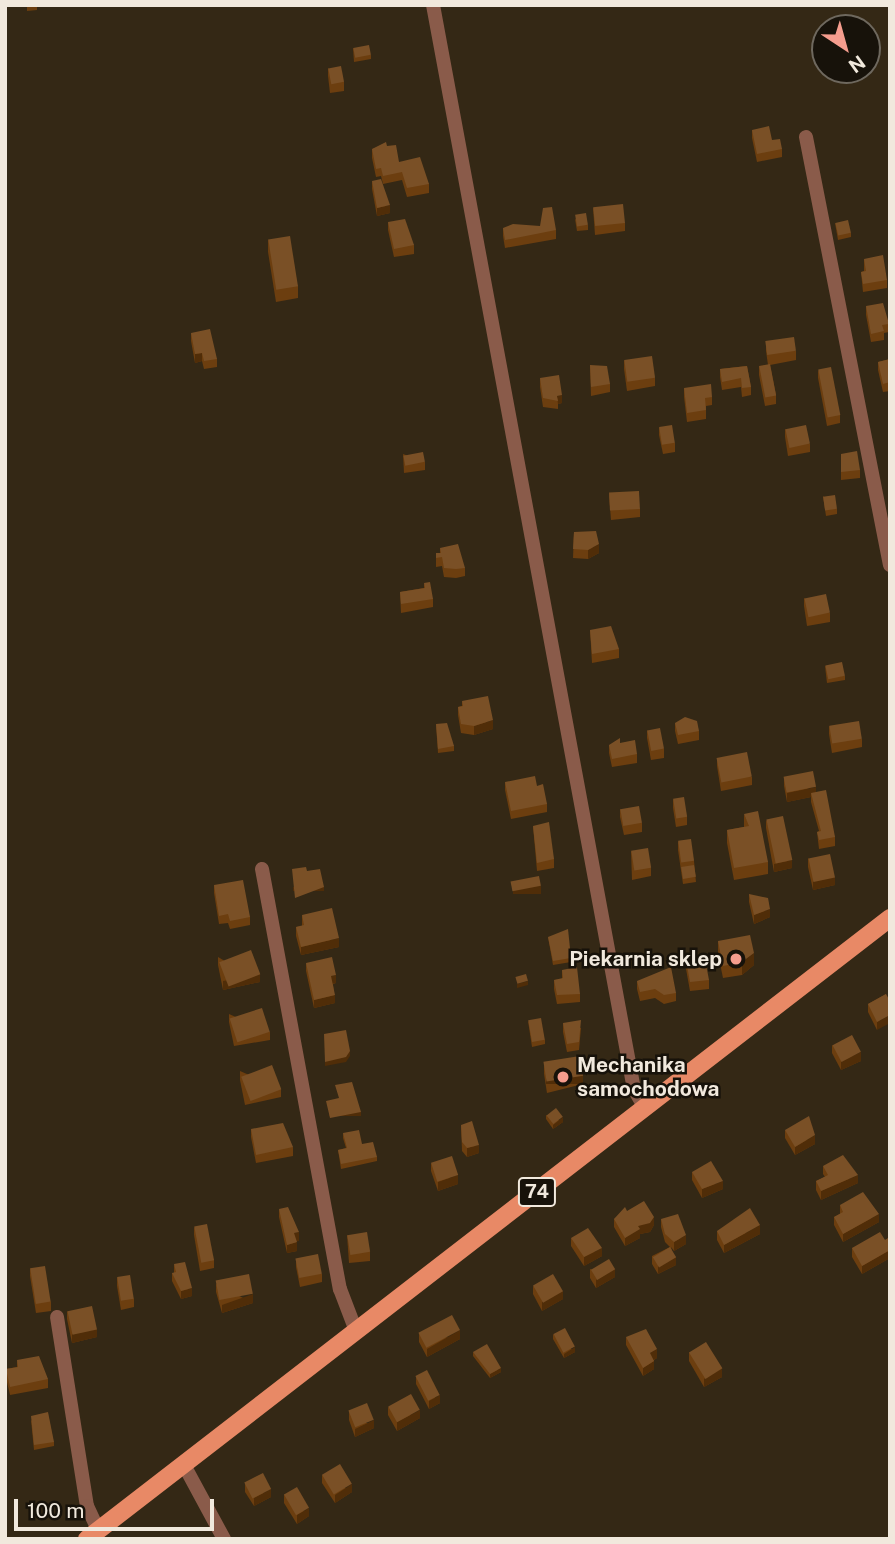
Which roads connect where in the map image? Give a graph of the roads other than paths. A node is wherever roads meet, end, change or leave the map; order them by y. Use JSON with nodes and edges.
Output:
{"nodes":[{"id":1,"x":433,"y":5,"type":"edge"},
{"id":2,"x":806,"y":137,"type":"dead end"},
{"id":3,"x":890,"y":565,"type":"edge"},
{"id":4,"x":262,"y":869,"type":"dead end"},
{"id":5,"x":890,"y":918,"type":"edge"},
{"id":6,"x":645,"y":1108,"type":"junction"},
{"id":7,"x":57,"y":1317,"type":"dead end"},
{"id":8,"x":356,"y":1331,"type":"junction"},
{"id":9,"x":184,"y":1465,"type":"junction"},
{"id":10,"x":93,"y":1535,"type":"edge"},
{"id":11,"x":224,"y":1539,"type":"edge"}],
"edges":[{"from":1,"to":6,"type":"street"},
{"from":2,"to":3,"type":"street"},
{"from":4,"to":8,"type":"street"},
{"from":5,"to":6,"type":"main road","number":"74"},
{"from":6,"to":8,"type":"main road","number":"74"},
{"from":7,"to":10,"type":"street"},
{"from":8,"to":9,"type":"main road","number":"74"},
{"from":9,"to":10,"type":"main road","number":"74"},
{"from":9,"to":11,"type":"street"}]}
